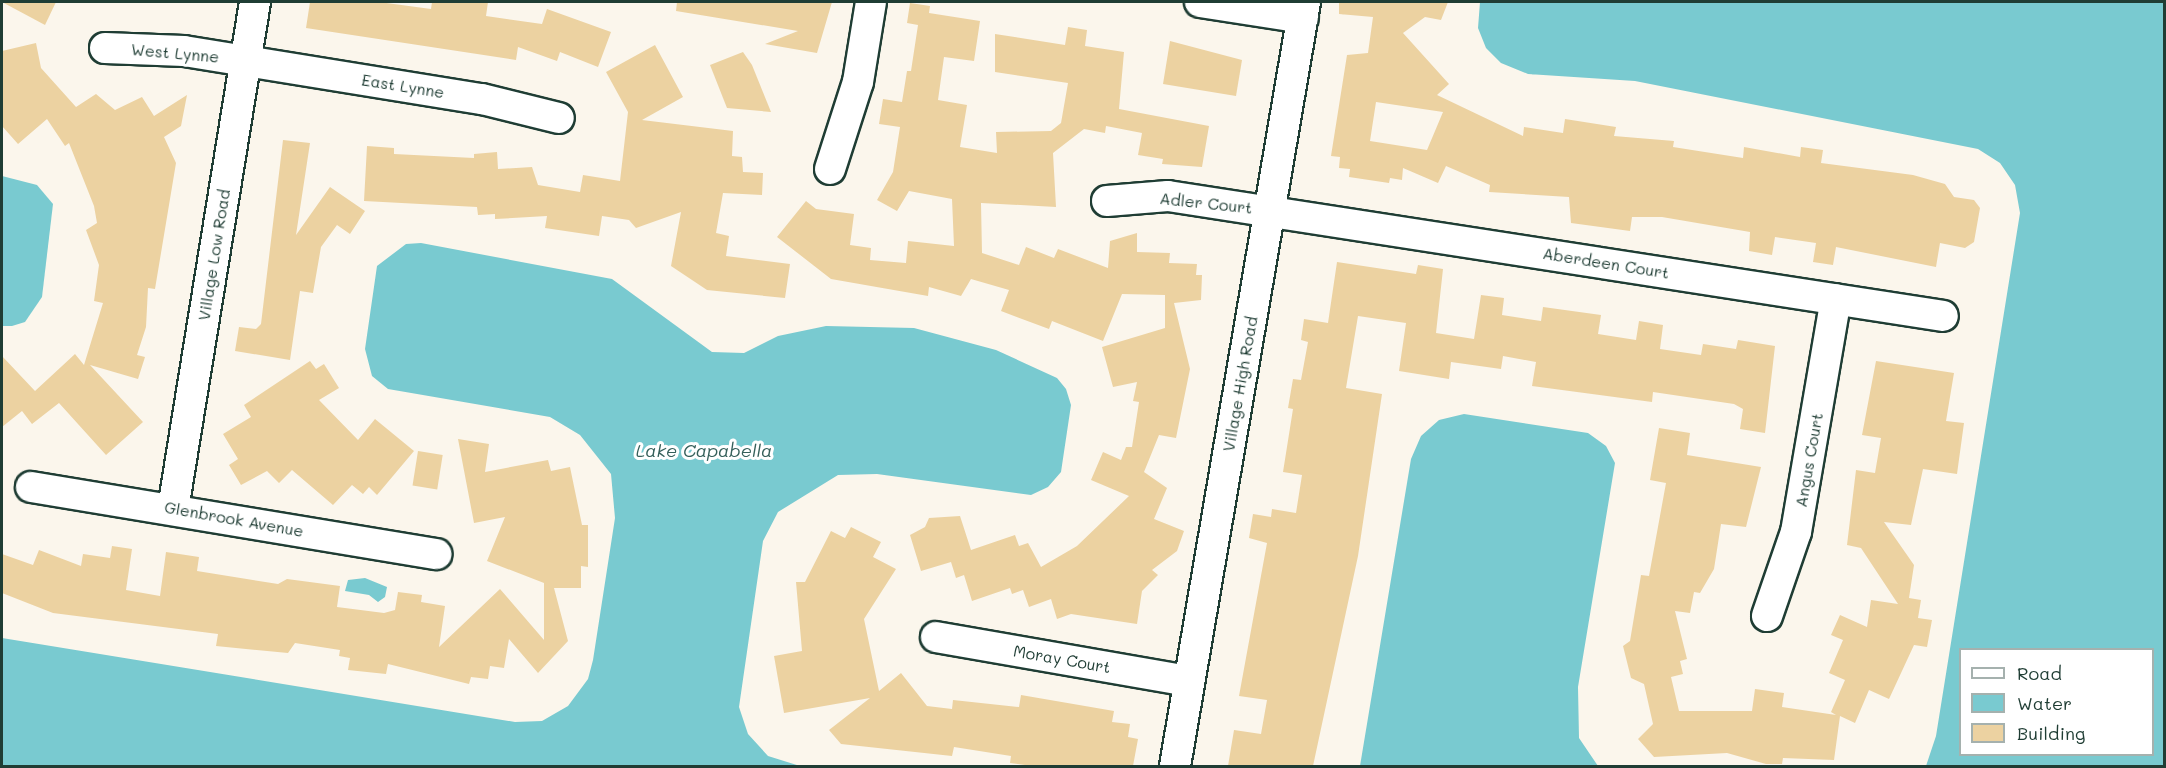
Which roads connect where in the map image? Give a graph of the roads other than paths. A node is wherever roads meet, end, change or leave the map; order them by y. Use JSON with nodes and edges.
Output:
{"nodes":[{"id":1,"x":255,"y":2,"type":"edge"},
{"id":2,"x":871,"y":2,"type":"edge"},
{"id":3,"x":1200,"y":2,"type":"edge"},
{"id":4,"x":1304,"y":10,"type":"edge"},
{"id":5,"x":105,"y":48,"type":"dead end"},
{"id":6,"x":245,"y":61,"type":"junction"},
{"id":7,"x":559,"y":118,"type":"dead end"},
{"id":8,"x":830,"y":169,"type":"dead end"},
{"id":9,"x":1107,"y":201,"type":"dead end"},
{"id":10,"x":1269,"y":210,"type":"junction"},
{"id":11,"x":1836,"y":299,"type":"junction"},
{"id":12,"x":1943,"y":316,"type":"dead end"},
{"id":13,"x":31,"y":487,"type":"dead end"},
{"id":14,"x":173,"y":508,"type":"junction"},
{"id":15,"x":437,"y":554,"type":"dead end"},
{"id":16,"x":1767,"y":616,"type":"dead end"},
{"id":17,"x":936,"y":637,"type":"dead end"},
{"id":18,"x":1189,"y":681,"type":"junction"},
{"id":19,"x":1175,"y":766,"type":"edge"}],
"edges":[{"from":1,"to":6,"type":"street","name":"Village Low Road"},
{"from":2,"to":8,"type":"street"},
{"from":3,"to":4,"type":"street"},
{"from":4,"to":10,"type":"street","name":"Village High Road"},
{"from":5,"to":6,"type":"street","name":"West Lynne"},
{"from":6,"to":7,"type":"street","name":"East Lynne"},
{"from":6,"to":14,"type":"street","name":"Village Low Road"},
{"from":9,"to":10,"type":"street","name":"Adler Court"},
{"from":10,"to":11,"type":"street","name":"Aberdeen Court"},
{"from":10,"to":18,"type":"street","name":"Village High Road"},
{"from":11,"to":12,"type":"street","name":"Aberdeen Court"},
{"from":11,"to":16,"type":"street","name":"Angus Court"},
{"from":13,"to":14,"type":"street","name":"Glenbrook Avenue"},
{"from":14,"to":15,"type":"street","name":"Glenbrook Avenue"},
{"from":17,"to":18,"type":"street","name":"Moray Court"},
{"from":18,"to":19,"type":"street","name":"Village High Road"}]}
